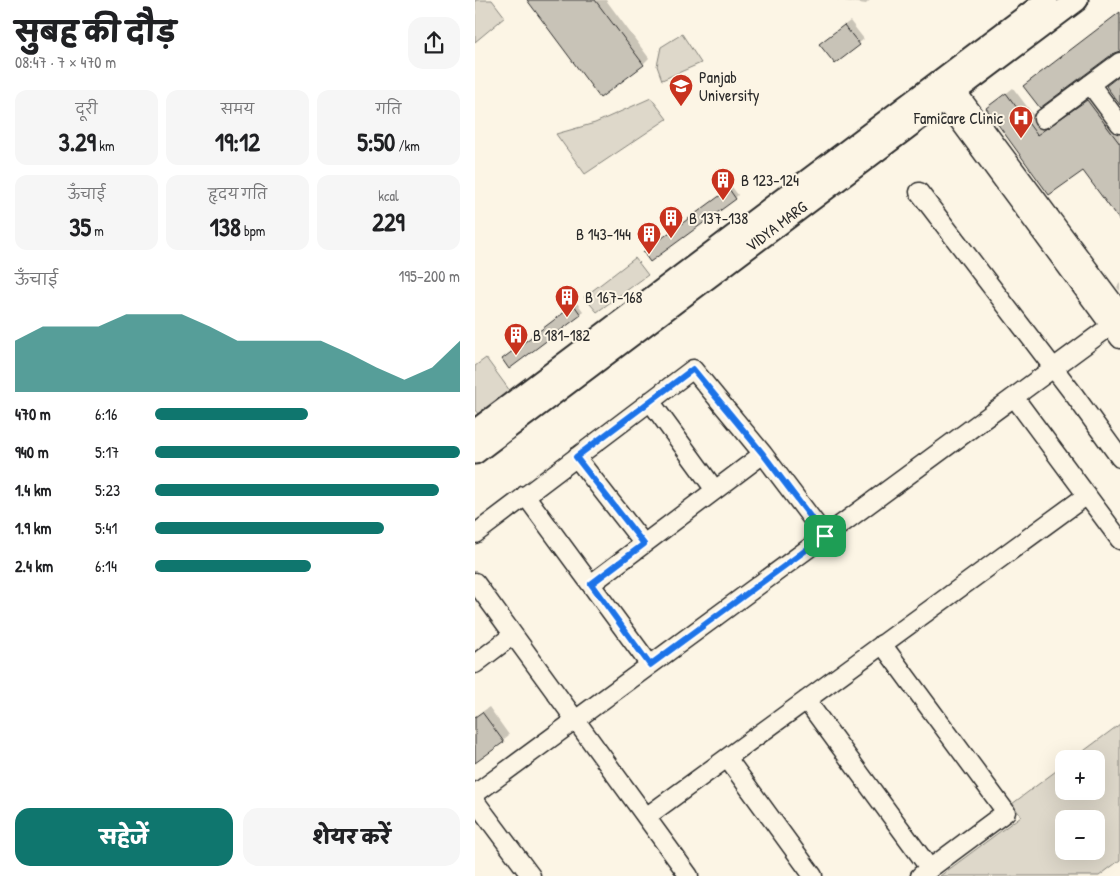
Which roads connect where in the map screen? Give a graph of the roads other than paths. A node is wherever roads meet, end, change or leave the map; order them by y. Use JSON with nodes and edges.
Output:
{"nodes":[{"id":1,"x":1047,"y":0,"type":"edge"},
{"id":2,"x":1077,"y":0,"type":"edge"},
{"id":3,"x":1120,"y":62,"type":"edge"},
{"id":4,"x":1090,"y":84,"type":"junction"},
{"id":5,"x":944,"y":89,"type":"junction"},
{"id":6,"x":1043,"y":119,"type":"dead end"},
{"id":7,"x":1120,"y":124,"type":"edge"},
{"id":8,"x":919,"y":192,"type":"dead end"},
{"id":9,"x":1118,"y":324,"type":"edge"},
{"id":10,"x":1054,"y":368,"type":"junction"},
{"id":11,"x":1014,"y":397,"type":"junction"},
{"id":12,"x":650,"y":401,"type":"junction"},
{"id":13,"x":475,"y":431,"type":"edge"},
{"id":14,"x":475,"y":453,"type":"edge"},
{"id":15,"x":763,"y":454,"type":"junction"},
{"id":16,"x":576,"y":457,"type":"junction"},
{"id":17,"x":1120,"y":458,"type":"edge"},
{"id":18,"x":715,"y":490,"type":"junction"},
{"id":19,"x":1087,"y":495,"type":"junction"},
{"id":20,"x":525,"y":496,"type":"junction"},
{"id":21,"x":475,"y":534,"type":"edge"},
{"id":22,"x":825,"y":536,"type":"junction"},
{"id":23,"x":1120,"y":540,"type":"edge"},
{"id":24,"x":644,"y":544,"type":"junction"},
{"id":25,"x":475,"y":582,"type":"edge"},
{"id":26,"x":591,"y":584,"type":"junction"},
{"id":27,"x":513,"y":635,"type":"junction"},
{"id":28,"x":882,"y":644,"type":"junction"},
{"id":29,"x":475,"y":664,"type":"edge"},
{"id":30,"x":650,"y":665,"type":"junction"},
{"id":31,"x":806,"y":700,"type":"junction"},
{"id":32,"x":575,"y":720,"type":"junction"},
{"id":33,"x":727,"y":758,"type":"junction"},
{"id":34,"x":475,"y":794,"type":"edge"},
{"id":35,"x":475,"y":801,"type":"edge"},
{"id":36,"x":646,"y":817,"type":"junction"},
{"id":37,"x":925,"y":872,"type":"edge"},
{"id":38,"x":530,"y":876,"type":"edge"},
{"id":39,"x":689,"y":876,"type":"edge"},
{"id":40,"x":813,"y":876,"type":"edge"}],
"edges":[{"from":1,"to":5,"type":"main road","name":"VIDYA MARG"},
{"from":2,"to":5,"type":"main road","name":"VIDYA MARG"},
{"from":3,"to":4,"type":"street"},
{"from":4,"to":6,"type":"street"},
{"from":4,"to":7,"type":"street"},
{"from":5,"to":9,"type":"street"},
{"from":5,"to":13,"type":"main road","name":"VIDYA MARG"},
{"from":5,"to":14,"type":"main road","name":"VIDYA MARG"},
{"from":8,"to":10,"type":"street"},
{"from":9,"to":10,"type":"street"},
{"from":10,"to":11,"type":"street"},
{"from":10,"to":17,"type":"street"},
{"from":11,"to":19,"type":"street"},
{"from":11,"to":22,"type":"street"},
{"from":12,"to":15,"type":"street"},
{"from":12,"to":16,"type":"street"},
{"from":12,"to":18,"type":"street"},
{"from":15,"to":18,"type":"street"},
{"from":15,"to":22,"type":"street"},
{"from":16,"to":20,"type":"street"},
{"from":16,"to":24,"type":"street"},
{"from":18,"to":24,"type":"street"},
{"from":19,"to":23,"type":"street"},
{"from":19,"to":28,"type":"street"},
{"from":20,"to":21,"type":"street"},
{"from":20,"to":26,"type":"street"},
{"from":22,"to":30,"type":"street"},
{"from":24,"to":26,"type":"street"},
{"from":25,"to":27,"type":"street"},
{"from":26,"to":30,"type":"street"},
{"from":27,"to":29,"type":"street"},
{"from":27,"to":32,"type":"street"},
{"from":28,"to":31,"type":"street"},
{"from":28,"to":37,"type":"street"},
{"from":30,"to":32,"type":"street"},
{"from":31,"to":33,"type":"street"},
{"from":31,"to":37,"type":"street"},
{"from":32,"to":34,"type":"street"},
{"from":32,"to":36,"type":"street"},
{"from":33,"to":36,"type":"street"},
{"from":33,"to":40,"type":"street"},
{"from":35,"to":38,"type":"street"},
{"from":36,"to":39,"type":"street"}]}
